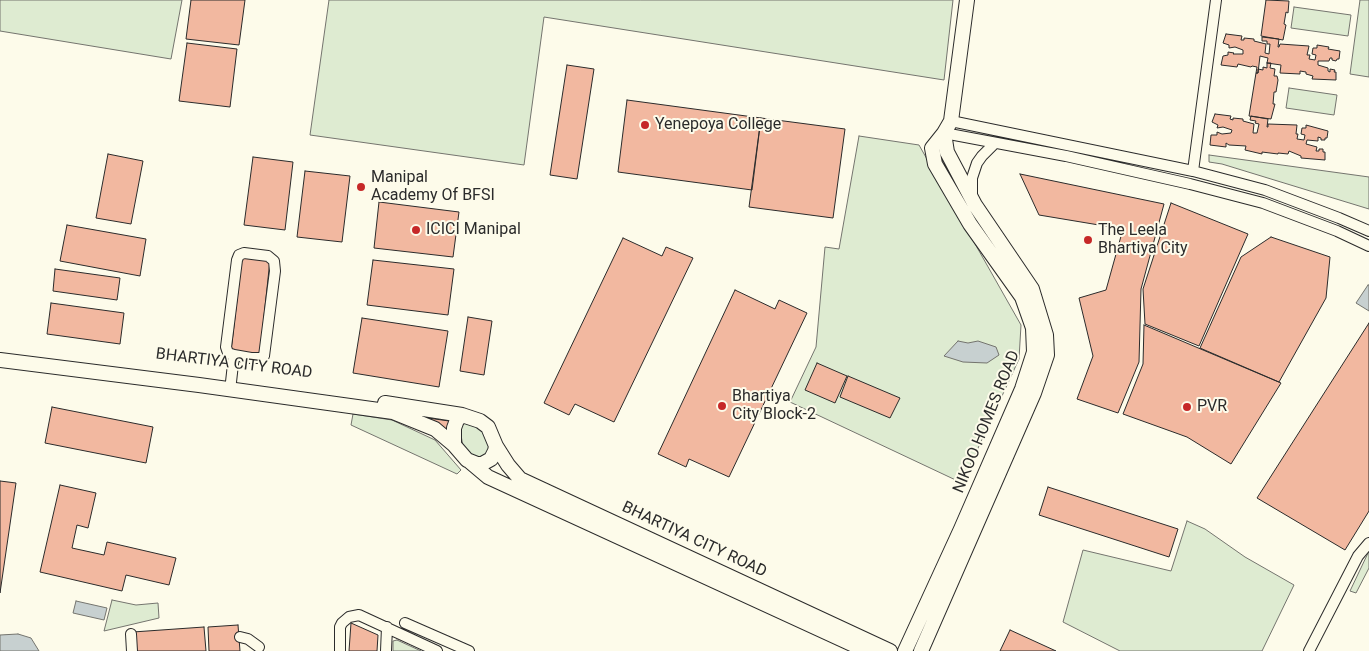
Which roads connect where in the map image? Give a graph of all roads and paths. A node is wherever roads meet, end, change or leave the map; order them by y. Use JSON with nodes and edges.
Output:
{"nodes":[{"id":1,"x":968,"y":0,"type":"edge"},
{"id":2,"x":1216,"y":0,"type":"edge"},
{"id":3,"x":947,"y":127,"type":"junction"},
{"id":4,"x":995,"y":143,"type":"junction"},
{"id":5,"x":1127,"y":157,"type":"junction"},
{"id":6,"x":1124,"y":169,"type":"junction"},
{"id":7,"x":1193,"y":171,"type":"junction"},
{"id":8,"x":973,"y":201,"type":"junction"},
{"id":9,"x":1369,"y":231,"type":"edge"},
{"id":10,"x":1369,"y":246,"type":"edge"},
{"id":11,"x":0,"y":352,"type":"edge"},
{"id":12,"x":234,"y":355,"type":"junction"},
{"id":13,"x":0,"y":360,"type":"edge"},
{"id":14,"x":26,"y":360,"type":"junction"},
{"id":15,"x":231,"y":382,"type":"junction"},
{"id":16,"x":462,"y":415,"type":"junction"},
{"id":17,"x":454,"y":445,"type":"junction"},
{"id":18,"x":496,"y":446,"type":"junction"},
{"id":19,"x":467,"y":460,"type":"junction"},
{"id":20,"x":1369,"y":544,"type":"edge"},
{"id":21,"x":405,"y":623,"type":"dead end"},
{"id":22,"x":387,"y":627,"type":"junction"},
{"id":23,"x":131,"y":634,"type":"dead end"},
{"id":24,"x":240,"y":637,"type":"dead end"},
{"id":25,"x":260,"y":645,"type":"edge"},
{"id":26,"x":132,"y":651,"type":"edge"},
{"id":27,"x":340,"y":651,"type":"edge"},
{"id":28,"x":386,"y":651,"type":"edge"},
{"id":29,"x":438,"y":651,"type":"edge"},
{"id":30,"x":469,"y":651,"type":"edge"},
{"id":31,"x":867,"y":651,"type":"edge"},
{"id":32,"x":890,"y":651,"type":"edge"},
{"id":33,"x":905,"y":651,"type":"edge"},
{"id":34,"x":921,"y":651,"type":"edge"},
{"id":35,"x":1309,"y":651,"type":"edge"},
{"id":36,"x":1317,"y":651,"type":"edge"}],
"edges":[{"from":1,"to":3,"type":"street"},
{"from":2,"to":7,"type":"street"},
{"from":3,"to":4,"type":"street"},
{"from":3,"to":5,"type":"street"},
{"from":3,"to":8,"type":"street","name":"NIKOO HOMES ROAD"},
{"from":3,"to":33,"type":"street","name":"NIKOO HOMES ROAD"},
{"from":4,"to":6,"type":"street"},
{"from":4,"to":8,"type":"street"},
{"from":5,"to":6,"type":"street"},
{"from":5,"to":7,"type":"street"},
{"from":6,"to":10,"type":"street"},
{"from":7,"to":9,"type":"street"},
{"from":8,"to":34,"type":"street","name":"NIKOO HOMES ROAD"},
{"from":11,"to":14,"type":"street","name":"BHARTIYA CITY ROAD"},
{"from":12,"to":12,"type":"street"},
{"from":12,"to":15,"type":"street"},
{"from":13,"to":14,"type":"street","name":"BHARTIYA CITY ROAD"},
{"from":14,"to":15,"type":"street","name":"BHARTIYA CITY ROAD"},
{"from":14,"to":17,"type":"street","name":"BHARTIYA CITY ROAD"},
{"from":15,"to":16,"type":"street","name":"BHARTIYA CITY ROAD"},
{"from":16,"to":17,"type":"street"},
{"from":16,"to":18,"type":"street","name":"BHARTIYA CITY ROAD"},
{"from":17,"to":19,"type":"street","name":"BHARTIYA CITY ROAD"},
{"from":18,"to":19,"type":"street"},
{"from":18,"to":32,"type":"street","name":"BHARTIYA CITY ROAD"},
{"from":19,"to":31,"type":"street","name":"BHARTIYA CITY ROAD"},
{"from":20,"to":35,"type":"street"},
{"from":20,"to":36,"type":"street"},
{"from":21,"to":30,"type":"street"},
{"from":22,"to":27,"type":"street"},
{"from":22,"to":28,"type":"street"},
{"from":22,"to":29,"type":"street"},
{"from":23,"to":26,"type":"street"},
{"from":24,"to":25,"type":"street"}]}
